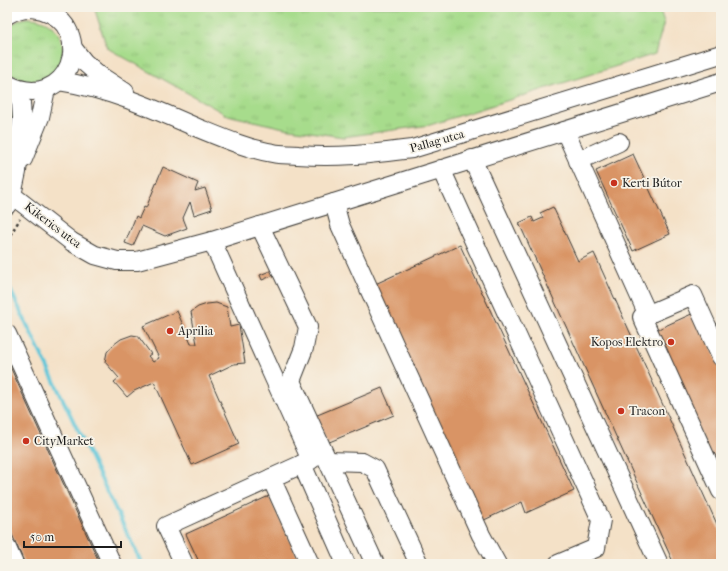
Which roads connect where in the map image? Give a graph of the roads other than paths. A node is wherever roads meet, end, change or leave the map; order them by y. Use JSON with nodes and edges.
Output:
{"nodes":[{"id":1,"x":7,"y":14,"type":"edge"},
{"id":2,"x":72,"y":47,"type":"junction"},
{"id":3,"x":721,"y":54,"type":"edge"},
{"id":4,"x":721,"y":82,"type":"edge"},
{"id":5,"x":53,"y":85,"type":"junction"},
{"id":6,"x":11,"y":87,"type":"edge"},
{"id":7,"x":150,"y":107,"type":"junction"},
{"id":8,"x":565,"y":130,"type":"junction"},
{"id":9,"x":619,"y":142,"type":"dead end"},
{"id":10,"x":472,"y":160,"type":"junction"},
{"id":11,"x":578,"y":161,"type":"junction"},
{"id":12,"x":441,"y":169,"type":"junction"},
{"id":13,"x":17,"y":172,"type":"junction"},
{"id":14,"x":10,"y":200,"type":"edge"},
{"id":15,"x":334,"y":203,"type":"junction"},
{"id":16,"x":260,"y":226,"type":"junction"},
{"id":17,"x":212,"y":241,"type":"junction"},
{"id":18,"x":648,"y":315,"type":"junction"},
{"id":19,"x":7,"y":334,"type":"edge"},
{"id":20,"x":721,"y":357,"type":"edge"},
{"id":21,"x":328,"y":461,"type":"junction"},
{"id":22,"x":302,"y":464,"type":"junction"},
{"id":23,"x":271,"y":478,"type":"junction"},
{"id":24,"x":721,"y":491,"type":"edge"},
{"id":25,"x":7,"y":548,"type":"edge"},
{"id":26,"x":14,"y":564,"type":"edge"},
{"id":27,"x":112,"y":564,"type":"edge"},
{"id":28,"x":184,"y":564,"type":"edge"},
{"id":29,"x":310,"y":564,"type":"edge"},
{"id":30,"x":346,"y":564,"type":"edge"},
{"id":31,"x":375,"y":564,"type":"edge"},
{"id":32,"x":419,"y":564,"type":"edge"},
{"id":33,"x":497,"y":564,"type":"edge"},
{"id":34,"x":558,"y":564,"type":"edge"},
{"id":35,"x":659,"y":564,"type":"edge"}],
"edges":[{"from":1,"to":2,"type":"street"},
{"from":2,"to":5,"type":"street"},
{"from":2,"to":7,"type":"street"},
{"from":3,"to":7,"type":"street","name":"Pallag utca"},
{"from":4,"to":8,"type":"street"},
{"from":5,"to":6,"type":"street"},
{"from":5,"to":7,"type":"street"},
{"from":5,"to":13,"type":"street"},
{"from":6,"to":13,"type":"street"},
{"from":8,"to":10,"type":"street"},
{"from":8,"to":11,"type":"street"},
{"from":9,"to":11,"type":"street"},
{"from":10,"to":12,"type":"street"},
{"from":10,"to":35,"type":"street"},
{"from":11,"to":18,"type":"street"},
{"from":12,"to":15,"type":"street"},
{"from":12,"to":34,"type":"street"},
{"from":13,"to":14,"type":"street"},
{"from":14,"to":17,"type":"street","name":"Kikerics utca"},
{"from":15,"to":16,"type":"street"},
{"from":15,"to":33,"type":"street"},
{"from":16,"to":17,"type":"street"},
{"from":16,"to":21,"type":"street"},
{"from":17,"to":22,"type":"street"},
{"from":18,"to":20,"type":"street"},
{"from":18,"to":24,"type":"street"},
{"from":19,"to":27,"type":"street"},
{"from":21,"to":31,"type":"street"},
{"from":21,"to":32,"type":"street"},
{"from":22,"to":23,"type":"street"},
{"from":22,"to":30,"type":"street"},
{"from":23,"to":28,"type":"street"},
{"from":23,"to":29,"type":"street"},
{"from":25,"to":26,"type":"street"}]}
